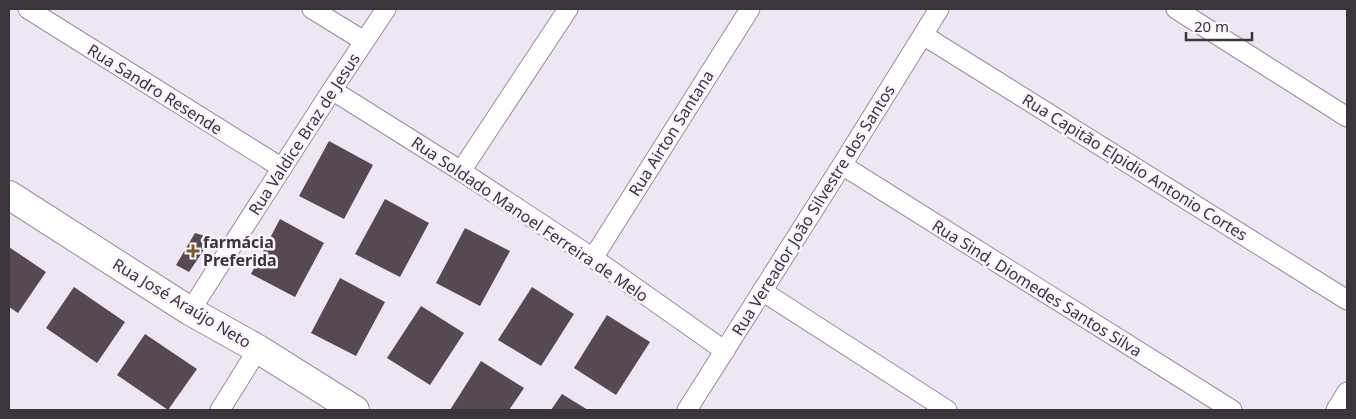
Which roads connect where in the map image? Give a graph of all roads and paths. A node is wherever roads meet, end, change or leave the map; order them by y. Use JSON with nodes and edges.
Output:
{"nodes":[{"id":1,"x":28,"y":9,"type":"edge"},
{"id":2,"x":312,"y":9,"type":"edge"},
{"id":3,"x":386,"y":9,"type":"edge"},
{"id":4,"x":568,"y":9,"type":"edge"},
{"id":5,"x":750,"y":9,"type":"edge"},
{"id":6,"x":939,"y":9,"type":"edge"},
{"id":7,"x":1176,"y":9,"type":"edge"},
{"id":8,"x":923,"y":35,"type":"junction"},
{"id":9,"x":364,"y":41,"type":"junction"},
{"id":10,"x":332,"y":90,"type":"junction"},
{"id":11,"x":1347,"y":117,"type":"edge"},
{"id":12,"x":842,"y":165,"type":"junction"},
{"id":13,"x":282,"y":168,"type":"junction"},
{"id":14,"x":461,"y":171,"type":"junction"},
{"id":15,"x":9,"y":195,"type":"edge"},
{"id":16,"x":592,"y":258,"type":"junction"},
{"id":17,"x":762,"y":291,"type":"junction"},
{"id":18,"x":1347,"y":300,"type":"edge"},
{"id":19,"x":190,"y":310,"type":"junction"},
{"id":20,"x":258,"y":349,"type":"junction"},
{"id":21,"x":725,"y":351,"type":"junction"},
{"id":22,"x":1347,"y":392,"type":"edge"},
{"id":23,"x":220,"y":410,"type":"edge"},
{"id":24,"x":355,"y":410,"type":"edge"},
{"id":25,"x":687,"y":410,"type":"edge"},
{"id":26,"x":947,"y":410,"type":"edge"},
{"id":27,"x":1232,"y":410,"type":"edge"},
{"id":28,"x":1336,"y":410,"type":"edge"}],
"edges":[{"from":1,"to":13,"type":"street","name":"Rua Sandro Resende"},
{"from":2,"to":9,"type":"street"},
{"from":3,"to":9,"type":"street","name":"Rua Valdice Braz de Jesus"},
{"from":4,"to":14,"type":"street"},
{"from":5,"to":16,"type":"street","name":"Rua Airton Santana"},
{"from":6,"to":8,"type":"street","name":"Rua Vereador João Silvestre dos Santos"},
{"from":7,"to":11,"type":"street"},
{"from":8,"to":12,"type":"street","name":"Rua Vereador João Silvestre dos Santos"},
{"from":8,"to":18,"type":"street","name":"Rua Capitão Elpidio Antonio Cortes"},
{"from":9,"to":10,"type":"street","name":"Rua Valdice Braz de Jesus"},
{"from":10,"to":13,"type":"street","name":"Rua Valdice Braz de Jesus"},
{"from":10,"to":14,"type":"street","name":"Rua Soldado Manoel Ferreira de Melo"},
{"from":12,"to":17,"type":"street","name":"Rua Vereador João Silvestre dos Santos"},
{"from":12,"to":27,"type":"street","name":"Rua Sind, Diomedes Santos Silva"},
{"from":13,"to":19,"type":"street","name":"Rua Valdice Braz de Jesus"},
{"from":14,"to":16,"type":"street","name":"Rua Soldado Manoel Ferreira de Melo"},
{"from":15,"to":19,"type":"street","name":"Rua José Araújo Neto"},
{"from":16,"to":21,"type":"street","name":"Rua Soldado Manoel Ferreira de Melo"},
{"from":17,"to":21,"type":"street","name":"Rua Vereador João Silvestre dos Santos"},
{"from":17,"to":26,"type":"street"},
{"from":19,"to":20,"type":"street","name":"Rua José Araújo Neto"},
{"from":20,"to":23,"type":"street"},
{"from":20,"to":24,"type":"street","name":"Rua José Araújo Neto"},
{"from":21,"to":25,"type":"street","name":"Rua Vereador João Silvestre dos Santos"},
{"from":22,"to":28,"type":"street"}]}
